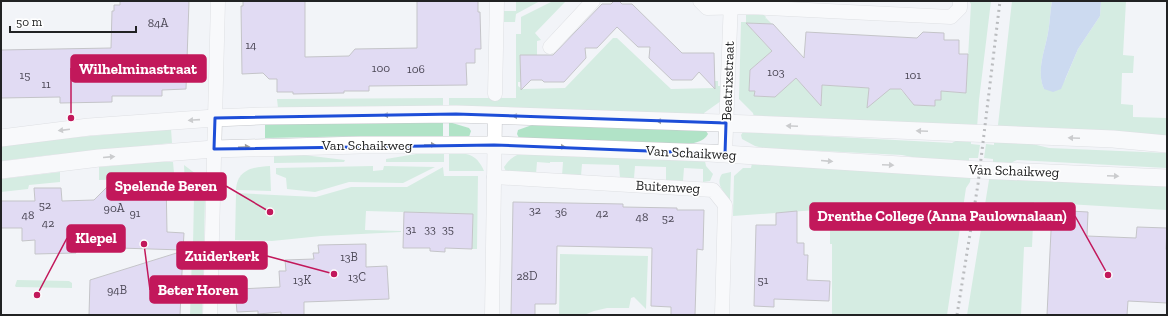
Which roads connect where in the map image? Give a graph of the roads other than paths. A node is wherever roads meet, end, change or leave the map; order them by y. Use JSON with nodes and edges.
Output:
{"nodes":[{"id":1,"x":218,"y":1,"type":"edge"},
{"id":2,"x":497,"y":1,"type":"edge"},
{"id":3,"x":593,"y":1,"type":"edge"},
{"id":4,"x":700,"y":1,"type":"edge"},
{"id":5,"x":960,"y":1,"type":"edge"},
{"id":6,"x":731,"y":4,"type":"edge"},
{"id":7,"x":550,"y":47,"type":"dead end"},
{"id":8,"x":495,"y":94,"type":"dead end"},
{"id":9,"x":495,"y":115,"type":"junction"},
{"id":10,"x":215,"y":118,"type":"junction"},
{"id":11,"x":726,"y":123,"type":"junction"},
{"id":12,"x":1,"y":138,"type":"edge"},
{"id":13,"x":1167,"y":144,"type":"edge"},
{"id":14,"x":494,"y":145,"type":"junction"},
{"id":15,"x":214,"y":149,"type":"junction"},
{"id":16,"x":725,"y":154,"type":"junction"},
{"id":17,"x":1,"y":170,"type":"edge"},
{"id":18,"x":494,"y":177,"type":"junction"},
{"id":19,"x":1167,"y":178,"type":"edge"},
{"id":20,"x":210,"y":315,"type":"edge"},
{"id":21,"x":492,"y":315,"type":"edge"},
{"id":22,"x":722,"y":315,"type":"edge"}],
"edges":[{"from":1,"to":10,"type":"street"},
{"from":2,"to":8,"type":"street"},
{"from":3,"to":7,"type":"street"},
{"from":4,"to":6,"type":"street"},
{"from":5,"to":6,"type":"street"},
{"from":6,"to":11,"type":"street","name":"Beatrixstraat"},
{"from":9,"to":10,"type":"street","name":"Van Schaikweg","one_way":true},
{"from":11,"to":9,"type":"street","name":"Van Schaikweg","one_way":true},
{"from":9,"to":14,"type":"street"},
{"from":10,"to":12,"type":"street","name":"Van Schaikweg","one_way":true},
{"from":10,"to":15,"type":"street"},
{"from":13,"to":11,"type":"street","name":"Van Schaikweg","one_way":true},
{"from":11,"to":16,"type":"street","name":"Beatrixstraat"},
{"from":15,"to":14,"type":"street","name":"Van Schaikweg","one_way":true},
{"from":14,"to":16,"type":"street","name":"Van Schaikweg","one_way":true},
{"from":14,"to":18,"type":"street"},
{"from":17,"to":15,"type":"street","name":"Van Schaikweg","one_way":true},
{"from":15,"to":20,"type":"street"},
{"from":16,"to":19,"type":"street","name":"Van Schaikweg","one_way":true},
{"from":18,"to":21,"type":"street"},
{"from":18,"to":22,"type":"street","name":"Buitenweg"}]}
